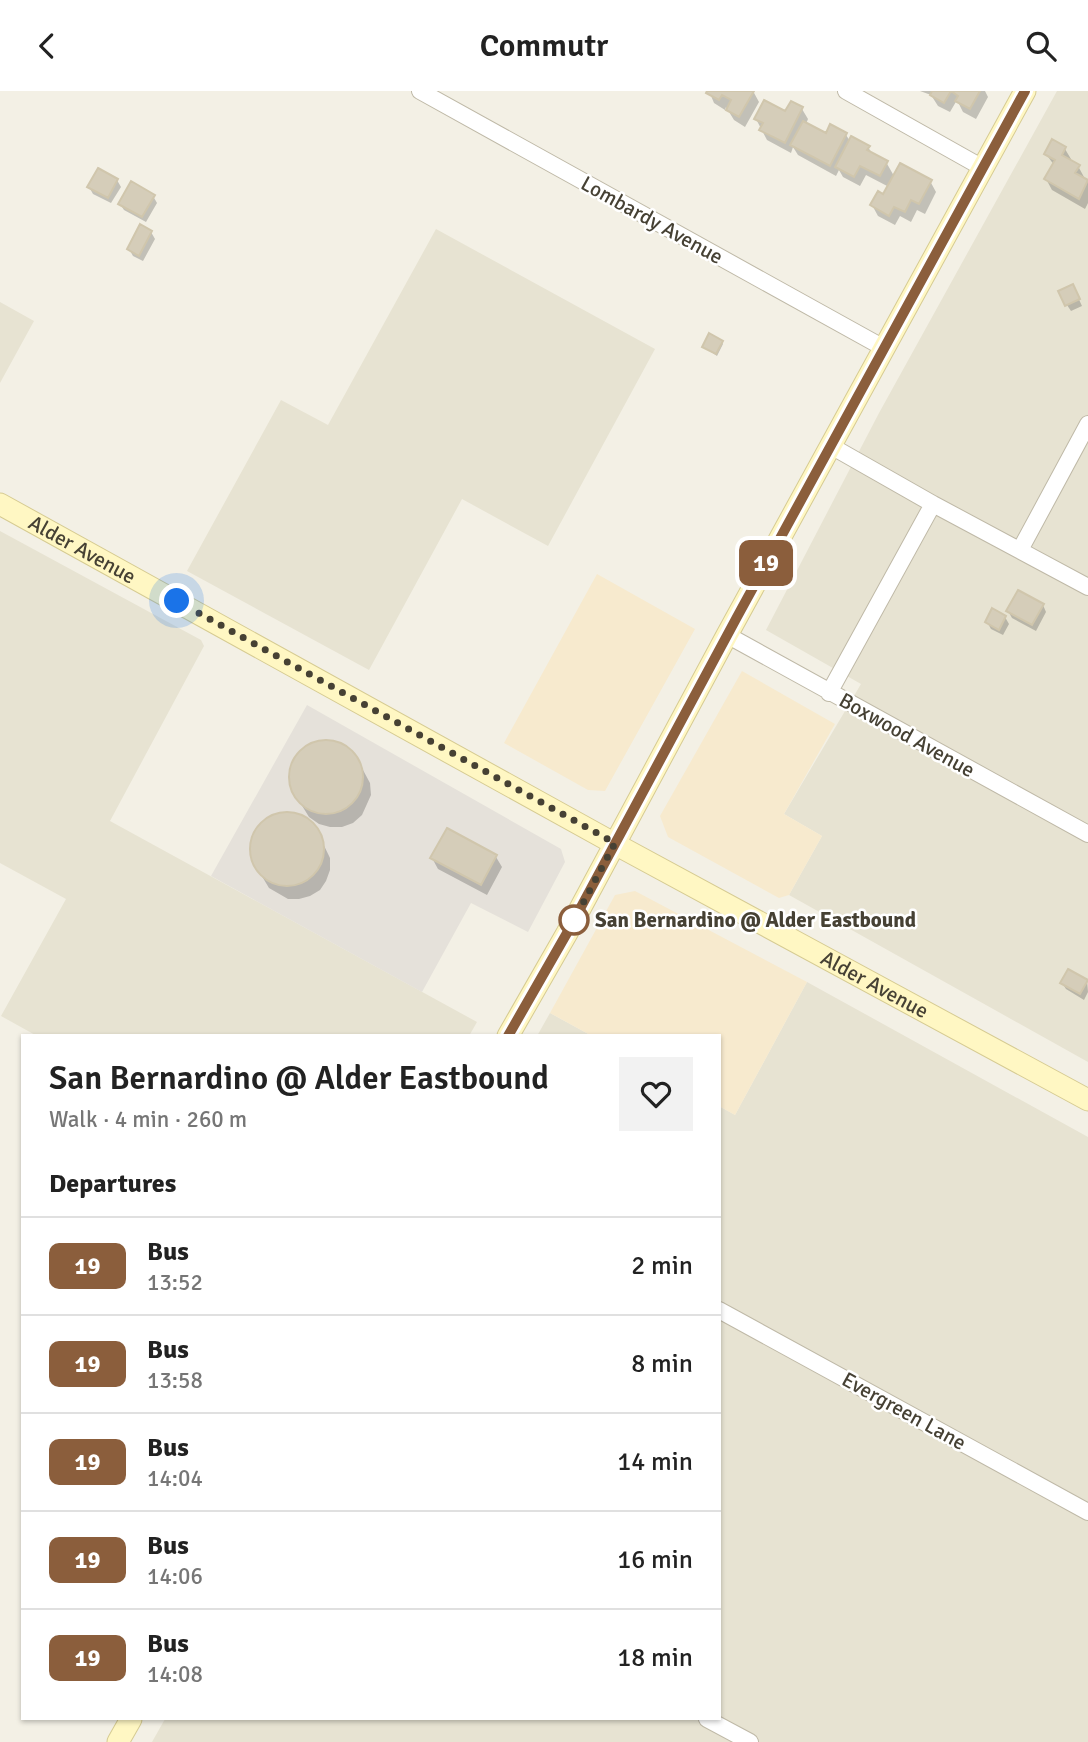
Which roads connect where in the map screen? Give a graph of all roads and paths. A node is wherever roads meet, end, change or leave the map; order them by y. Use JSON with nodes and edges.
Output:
{"nodes":[{"id":1,"x":420,"y":91,"type":"edge"},
{"id":2,"x":846,"y":91,"type":"edge"},
{"id":3,"x":1025,"y":91,"type":"edge"},
{"id":4,"x":983,"y":168,"type":"junction"},
{"id":5,"x":884,"y":348,"type":"junction"},
{"id":6,"x":1088,"y":424,"type":"edge"},
{"id":7,"x":831,"y":446,"type":"junction"},
{"id":8,"x":0,"y":504,"type":"edge"},
{"id":9,"x":933,"y":504,"type":"junction"},
{"id":10,"x":1020,"y":550,"type":"junction"},
{"id":11,"x":1088,"y":587,"type":"edge"},
{"id":12,"x":727,"y":635,"type":"junction"},
{"id":13,"x":830,"y":693,"type":"junction"},
{"id":14,"x":1088,"y":834,"type":"edge"},
{"id":15,"x":615,"y":843,"type":"junction"},
{"id":16,"x":509,"y":1034,"type":"edge"},
{"id":17,"x":1088,"y":1100,"type":"edge"},
{"id":18,"x":721,"y":1311,"type":"edge"},
{"id":19,"x":1088,"y":1512,"type":"edge"},
{"id":20,"x":130,"y":1720,"type":"edge"},
{"id":21,"x":709,"y":1720,"type":"edge"},
{"id":22,"x":118,"y":1742,"type":"edge"},
{"id":23,"x":750,"y":1742,"type":"edge"}],
"edges":[{"from":1,"to":5,"type":"street","name":"Lombardy Avenue"},
{"from":2,"to":4,"type":"street"},
{"from":3,"to":4,"type":"main road"},
{"from":4,"to":5,"type":"main road"},
{"from":5,"to":7,"type":"main road"},
{"from":6,"to":10,"type":"street"},
{"from":7,"to":9,"type":"street"},
{"from":7,"to":12,"type":"main road"},
{"from":8,"to":15,"type":"main road","name":"Alder Avenue"},
{"from":9,"to":10,"type":"street"},
{"from":9,"to":13,"type":"street"},
{"from":10,"to":11,"type":"street"},
{"from":12,"to":13,"type":"street","name":"Boxwood Avenue"},
{"from":12,"to":15,"type":"main road"},
{"from":13,"to":14,"type":"street","name":"Boxwood Avenue"},
{"from":15,"to":16,"type":"main road"},
{"from":15,"to":17,"type":"main road","name":"Alder Avenue"},
{"from":18,"to":19,"type":"street","name":"Evergreen Lane"},
{"from":20,"to":22,"type":"main road"},
{"from":21,"to":23,"type":"street"}]}
